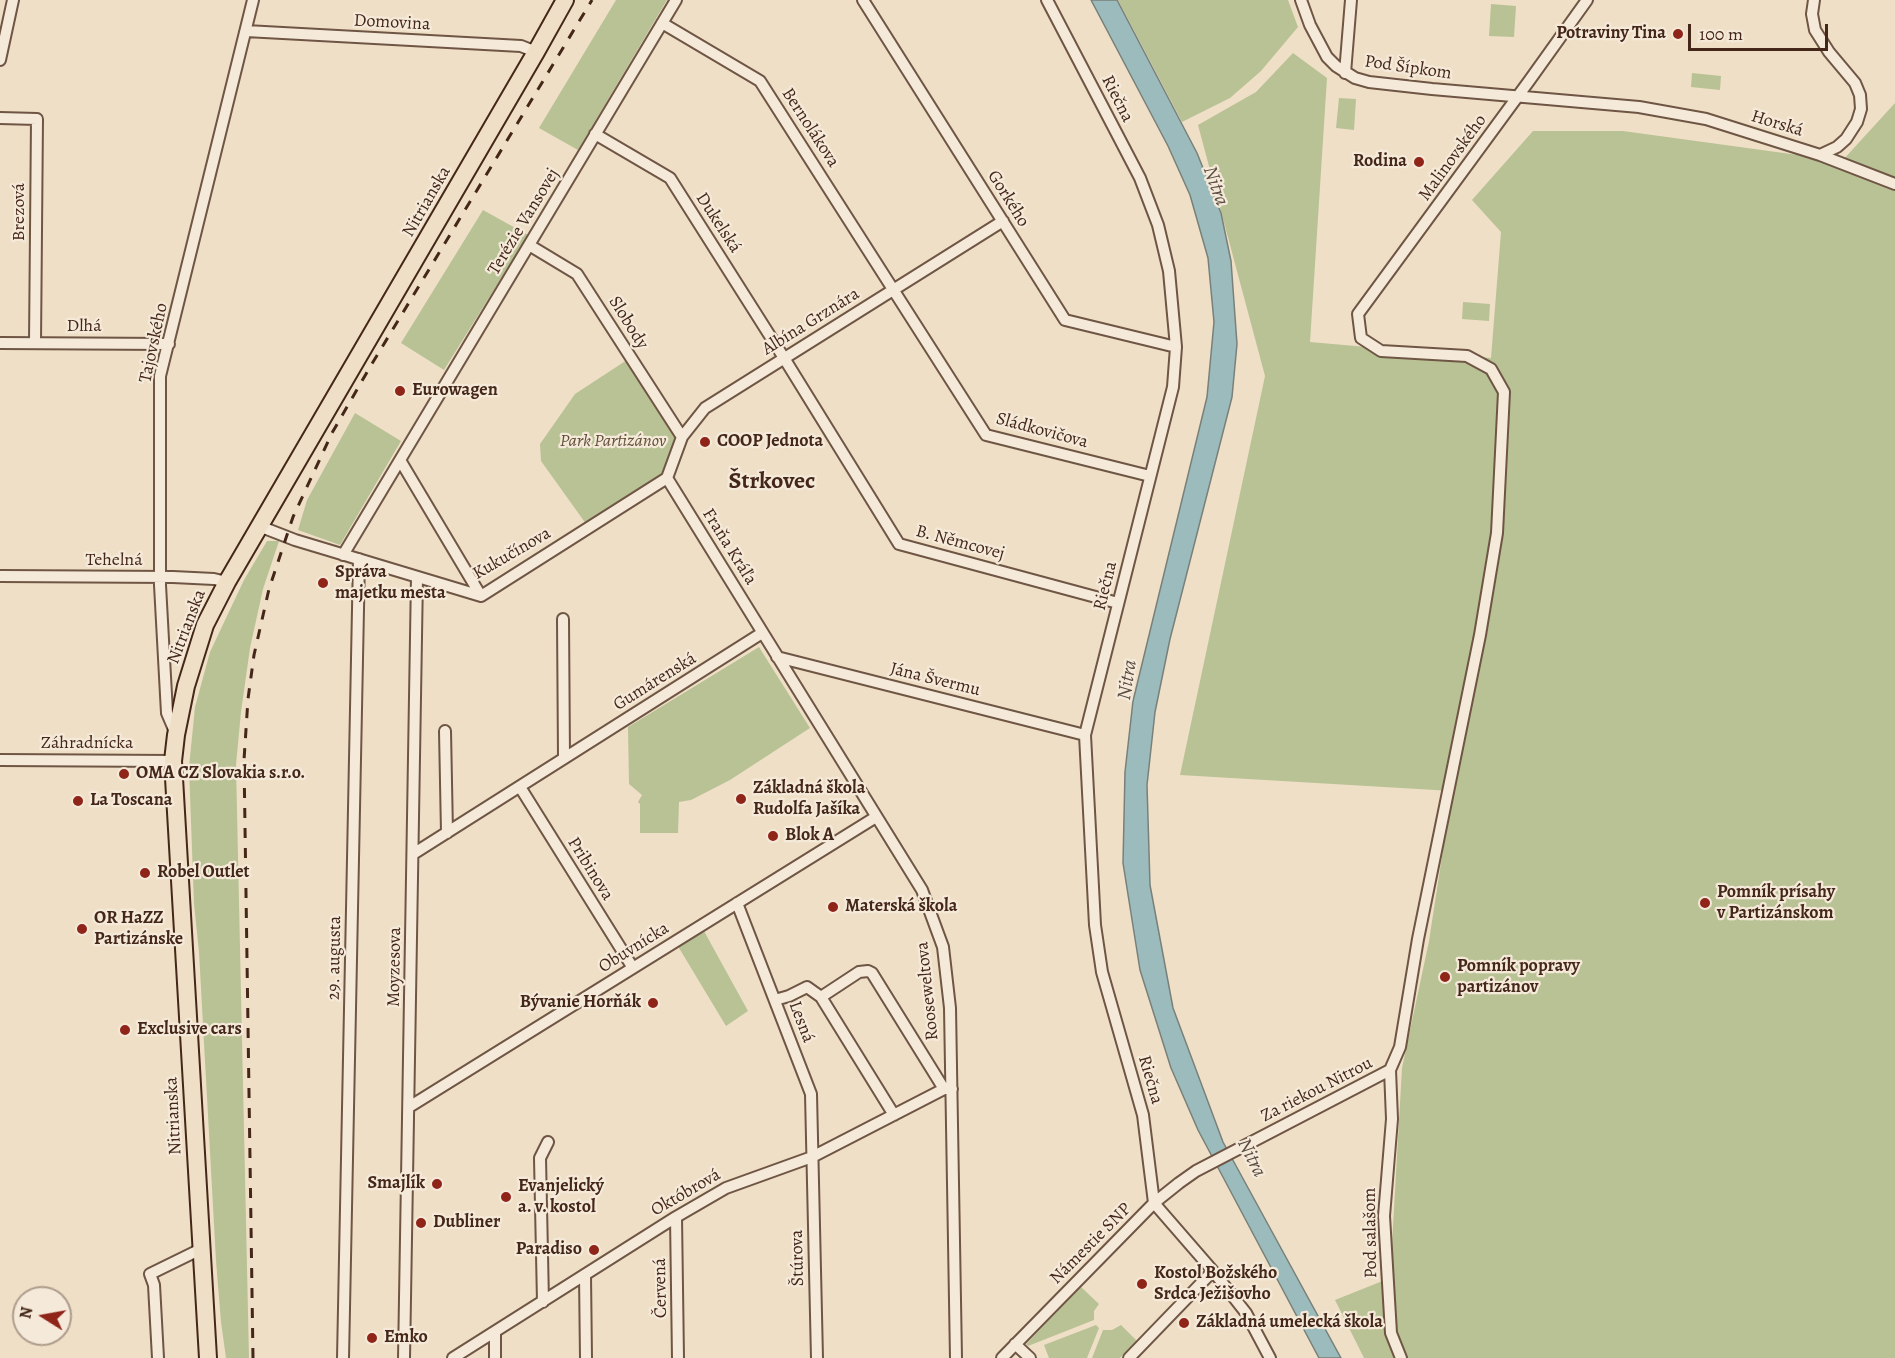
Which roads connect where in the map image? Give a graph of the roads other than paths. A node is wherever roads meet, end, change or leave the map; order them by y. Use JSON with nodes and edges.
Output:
{"nodes":[{"id":1,"x":13,"y":0,"type":"edge"},
{"id":2,"x":253,"y":0,"type":"edge"},
{"id":3,"x":565,"y":0,"type":"edge"},
{"id":4,"x":676,"y":0,"type":"edge"},
{"id":5,"x":863,"y":0,"type":"edge"},
{"id":6,"x":1047,"y":0,"type":"edge"},
{"id":7,"x":1301,"y":0,"type":"edge"},
{"id":8,"x":1351,"y":0,"type":"edge"},
{"id":9,"x":1587,"y":0,"type":"edge"},
{"id":10,"x":1814,"y":0,"type":"edge"},
{"id":11,"x":662,"y":23,"type":"junction"},
{"id":12,"x":246,"y":31,"type":"junction"},
{"id":13,"x":536,"y":52,"type":"junction"},
{"id":14,"x":0,"y":60,"type":"edge"},
{"id":15,"x":1346,"y":73,"type":"junction"},
{"id":16,"x":1530,"y":81,"type":"junction"},
{"id":17,"x":1518,"y":98,"type":"junction"},
{"id":18,"x":1539,"y":98,"type":"junction"},
{"id":19,"x":0,"y":118,"type":"edge"},
{"id":20,"x":595,"y":134,"type":"junction"},
{"id":21,"x":1820,"y":155,"type":"junction"},
{"id":22,"x":1895,"y":184,"type":"edge"},
{"id":23,"x":1003,"y":221,"type":"junction"},
{"id":24,"x":529,"y":245,"type":"junction"},
{"id":25,"x":893,"y":290,"type":"junction"},
{"id":26,"x":0,"y":343,"type":"edge"},
{"id":27,"x":35,"y":343,"type":"junction"},
{"id":28,"x":169,"y":344,"type":"junction"},
{"id":29,"x":1176,"y":347,"type":"junction"},
{"id":30,"x":784,"y":358,"type":"junction"},
{"id":31,"x":682,"y":437,"type":"junction"},
{"id":32,"x":400,"y":460,"type":"junction"},
{"id":33,"x":1150,"y":476,"type":"junction"},
{"id":34,"x":667,"y":478,"type":"junction"},
{"id":35,"x":259,"y":526,"type":"junction"},
{"id":36,"x":343,"y":555,"type":"junction"},
{"id":37,"x":359,"y":559,"type":"junction"},
{"id":38,"x":0,"y":576,"type":"edge"},
{"id":39,"x":160,"y":577,"type":"junction"},
{"id":40,"x":417,"y":577,"type":"junction"},
{"id":41,"x":227,"y":582,"type":"junction"},
{"id":42,"x":481,"y":596,"type":"junction"},
{"id":43,"x":1118,"y":603,"type":"junction"},
{"id":44,"x":563,"y":619,"type":"dead end"},
{"id":45,"x":762,"y":633,"type":"junction"},
{"id":46,"x":777,"y":657,"type":"junction"},
{"id":47,"x":445,"y":731,"type":"dead end"},
{"id":48,"x":176,"y":735,"type":"junction"},
{"id":49,"x":1085,"y":735,"type":"junction"},
{"id":50,"x":564,"y":758,"type":"junction"},
{"id":51,"x":0,"y":760,"type":"edge"},
{"id":52,"x":173,"y":761,"type":"junction"},
{"id":53,"x":520,"y":787,"type":"junction"},
{"id":54,"x":876,"y":817,"type":"junction"},
{"id":55,"x":447,"y":833,"type":"junction"},
{"id":56,"x":413,"y":854,"type":"junction"},
{"id":57,"x":737,"y":903,"type":"junction"},
{"id":58,"x":633,"y":968,"type":"junction"},
{"id":59,"x":821,"y":997,"type":"junction"},
{"id":60,"x":775,"y":1000,"type":"junction"},
{"id":61,"x":1390,"y":1070,"type":"junction"},
{"id":62,"x":948,"y":1089,"type":"junction"},
{"id":63,"x":409,"y":1107,"type":"junction"},
{"id":64,"x":894,"y":1115,"type":"junction"},
{"id":65,"x":548,"y":1142,"type":"dead end"},
{"id":66,"x":812,"y":1157,"type":"junction"},
{"id":67,"x":1195,"y":1172,"type":"joint"},
{"id":68,"x":1154,"y":1203,"type":"junction"},
{"id":69,"x":676,"y":1217,"type":"junction"},
{"id":70,"x":201,"y":1249,"type":"junction"},
{"id":71,"x":1213,"y":1271,"type":"junction"},
{"id":72,"x":585,"y":1275,"type":"junction"},
{"id":73,"x":543,"y":1302,"type":"junction"},
{"id":74,"x":495,"y":1333,"type":"junction"},
{"id":75,"x":1015,"y":1344,"type":"junction"},
{"id":76,"x":158,"y":1358,"type":"edge"},
{"id":77,"x":208,"y":1358,"type":"edge"},
{"id":78,"x":343,"y":1358,"type":"edge"},
{"id":79,"x":404,"y":1358,"type":"edge"},
{"id":80,"x":453,"y":1358,"type":"edge"},
{"id":81,"x":495,"y":1358,"type":"edge"},
{"id":82,"x":586,"y":1358,"type":"edge"},
{"id":83,"x":678,"y":1358,"type":"edge"},
{"id":84,"x":817,"y":1358,"type":"edge"},
{"id":85,"x":956,"y":1358,"type":"edge"},
{"id":86,"x":1002,"y":1358,"type":"edge"},
{"id":87,"x":1030,"y":1358,"type":"edge"},
{"id":88,"x":1129,"y":1358,"type":"edge"},
{"id":89,"x":1270,"y":1358,"type":"edge"},
{"id":90,"x":1401,"y":1358,"type":"edge"}],
"edges":[{"from":1,"to":14,"type":"street"},
{"from":2,"to":12,"type":"street","name":"Tajovského"},
{"from":3,"to":13,"type":"main road","name":"Nitrianska"},
{"from":4,"to":11,"type":"street","name":"Terézie Vansovej"},
{"from":5,"to":23,"type":"street","name":"Gorkého"},
{"from":6,"to":29,"type":"street","name":"Riečna"},
{"from":7,"to":15,"type":"street","name":"Pod Šípkom"},
{"from":8,"to":15,"type":"street"},
{"from":9,"to":16,"type":"street","name":"Malinovského"},
{"from":10,"to":21,"type":"street","name":"Horská"},
{"from":11,"to":20,"type":"street","name":"Terézie Vansovej"},
{"from":11,"to":25,"type":"street","name":"Bernolákova"},
{"from":12,"to":13,"type":"street","name":"Domovina"},
{"from":12,"to":28,"type":"street","name":"Tajovského"},
{"from":13,"to":35,"type":"main road","name":"Nitrianska"},
{"from":15,"to":17,"type":"street","name":"Pod Šípkom"},
{"from":16,"to":17,"type":"street","name":"Malinovského"},
{"from":16,"to":18,"type":"street"},
{"from":17,"to":18,"type":"street","name":"Horská"},
{"from":17,"to":61,"type":"street","name":"Malinovského"},
{"from":18,"to":21,"type":"street","name":"Horská"},
{"from":19,"to":27,"type":"street","name":"Brezová"},
{"from":20,"to":24,"type":"street","name":"Terézie Vansovej"},
{"from":20,"to":30,"type":"street","name":"Dukelská"},
{"from":21,"to":22,"type":"street"},
{"from":23,"to":25,"type":"street","name":"Albína Grznára"},
{"from":23,"to":29,"type":"street","name":"Gorkého"},
{"from":24,"to":31,"type":"street","name":"Slobody"},
{"from":24,"to":32,"type":"street","name":"Terézie Vansovej"},
{"from":25,"to":30,"type":"street","name":"Albína Grznára"},
{"from":25,"to":33,"type":"street","name":"Sládkovičova"},
{"from":26,"to":27,"type":"street","name":"Dlhá"},
{"from":27,"to":28,"type":"street","name":"Dlhá"},
{"from":28,"to":39,"type":"street","name":"Tajovského"},
{"from":29,"to":33,"type":"street","name":"Riečna"},
{"from":30,"to":31,"type":"street","name":"Albína Grznára"},
{"from":30,"to":43,"type":"street","name":"B. Němcovej"},
{"from":31,"to":34,"type":"street","name":"Albína Grznára"},
{"from":32,"to":36,"type":"street","name":"Terézie Vansovej"},
{"from":32,"to":42,"type":"street"},
{"from":33,"to":43,"type":"street","name":"Riečna"},
{"from":34,"to":42,"type":"street","name":"Kukučínova"},
{"from":34,"to":45,"type":"street","name":"Fraňa Kráľa"},
{"from":35,"to":36,"type":"street","name":"Kukučínova"},
{"from":35,"to":41,"type":"main road","name":"Nitrianska"},
{"from":36,"to":37,"type":"street","name":"Kukučínova"},
{"from":37,"to":40,"type":"street","name":"Kukučínova"},
{"from":37,"to":78,"type":"street","name":"29. augusta"},
{"from":38,"to":39,"type":"street","name":"Tehelná"},
{"from":39,"to":41,"type":"street","name":"Tehelná"},
{"from":39,"to":48,"type":"street","name":"Tajovského"},
{"from":40,"to":42,"type":"street","name":"Kukučínova"},
{"from":40,"to":56,"type":"street","name":"Moyzesova"},
{"from":41,"to":48,"type":"main road","name":"Nitrianska"},
{"from":43,"to":49,"type":"street","name":"Riečna"},
{"from":44,"to":50,"type":"street"},
{"from":45,"to":46,"type":"street","name":"Rooseweltova"},
{"from":45,"to":50,"type":"street","name":"Gumárenská"},
{"from":46,"to":49,"type":"street","name":"Jána Švermu"},
{"from":46,"to":54,"type":"street","name":"Rooseweltova"},
{"from":47,"to":55,"type":"street"},
{"from":48,"to":52,"type":"main road","name":"Nitrianska"},
{"from":49,"to":68,"type":"street","name":"Riečna"},
{"from":50,"to":53,"type":"street","name":"Gumárenská"},
{"from":51,"to":52,"type":"street","name":"Záhradnícka"},
{"from":52,"to":70,"type":"main road","name":"Nitrianska"},
{"from":53,"to":55,"type":"street","name":"Gumárenská"},
{"from":53,"to":58,"type":"street","name":"Pribinova"},
{"from":54,"to":57,"type":"street","name":"Obuvnícka"},
{"from":54,"to":62,"type":"street","name":"Rooseweltova"},
{"from":55,"to":56,"type":"street","name":"Gumárenská"},
{"from":56,"to":63,"type":"street","name":"Moyzesova"},
{"from":57,"to":58,"type":"street","name":"Obuvnícka"},
{"from":57,"to":60,"type":"street","name":"Lesná"},
{"from":58,"to":63,"type":"street","name":"Obuvnícka"},
{"from":59,"to":60,"type":"street"},
{"from":59,"to":62,"type":"street"},
{"from":59,"to":64,"type":"street"},
{"from":60,"to":66,"type":"street","name":"Lesná"},
{"from":61,"to":67,"type":"street","name":"Za riekou Nitrou"},
{"from":61,"to":90,"type":"street","name":"Pod salašom"},
{"from":62,"to":64,"type":"street","name":"Októbrová"},
{"from":62,"to":85,"type":"street","name":"Rooseweltova"},
{"from":63,"to":79,"type":"street","name":"Moyzesova"},
{"from":64,"to":66,"type":"street","name":"Októbrová"},
{"from":65,"to":73,"type":"street"},
{"from":66,"to":69,"type":"street","name":"Októbrová"},
{"from":66,"to":84,"type":"street","name":"Štúrova"},
{"from":67,"to":68,"type":"street","name":"Námestie SNP"},
{"from":68,"to":71,"type":"street"},
{"from":68,"to":75,"type":"street","name":"Námestie SNP"},
{"from":69,"to":72,"type":"street","name":"Októbrová"},
{"from":69,"to":83,"type":"street","name":"Červená"},
{"from":70,"to":76,"type":"street"},
{"from":70,"to":77,"type":"main road","name":"Nitrianska"},
{"from":71,"to":88,"type":"street"},
{"from":71,"to":89,"type":"street"},
{"from":72,"to":73,"type":"street","name":"Októbrová"},
{"from":72,"to":82,"type":"street"},
{"from":73,"to":74,"type":"street","name":"Októbrová"},
{"from":74,"to":80,"type":"street","name":"Októbrová"},
{"from":74,"to":81,"type":"street"},
{"from":75,"to":86,"type":"street","name":"Námestie SNP"},
{"from":75,"to":87,"type":"street"}]}
